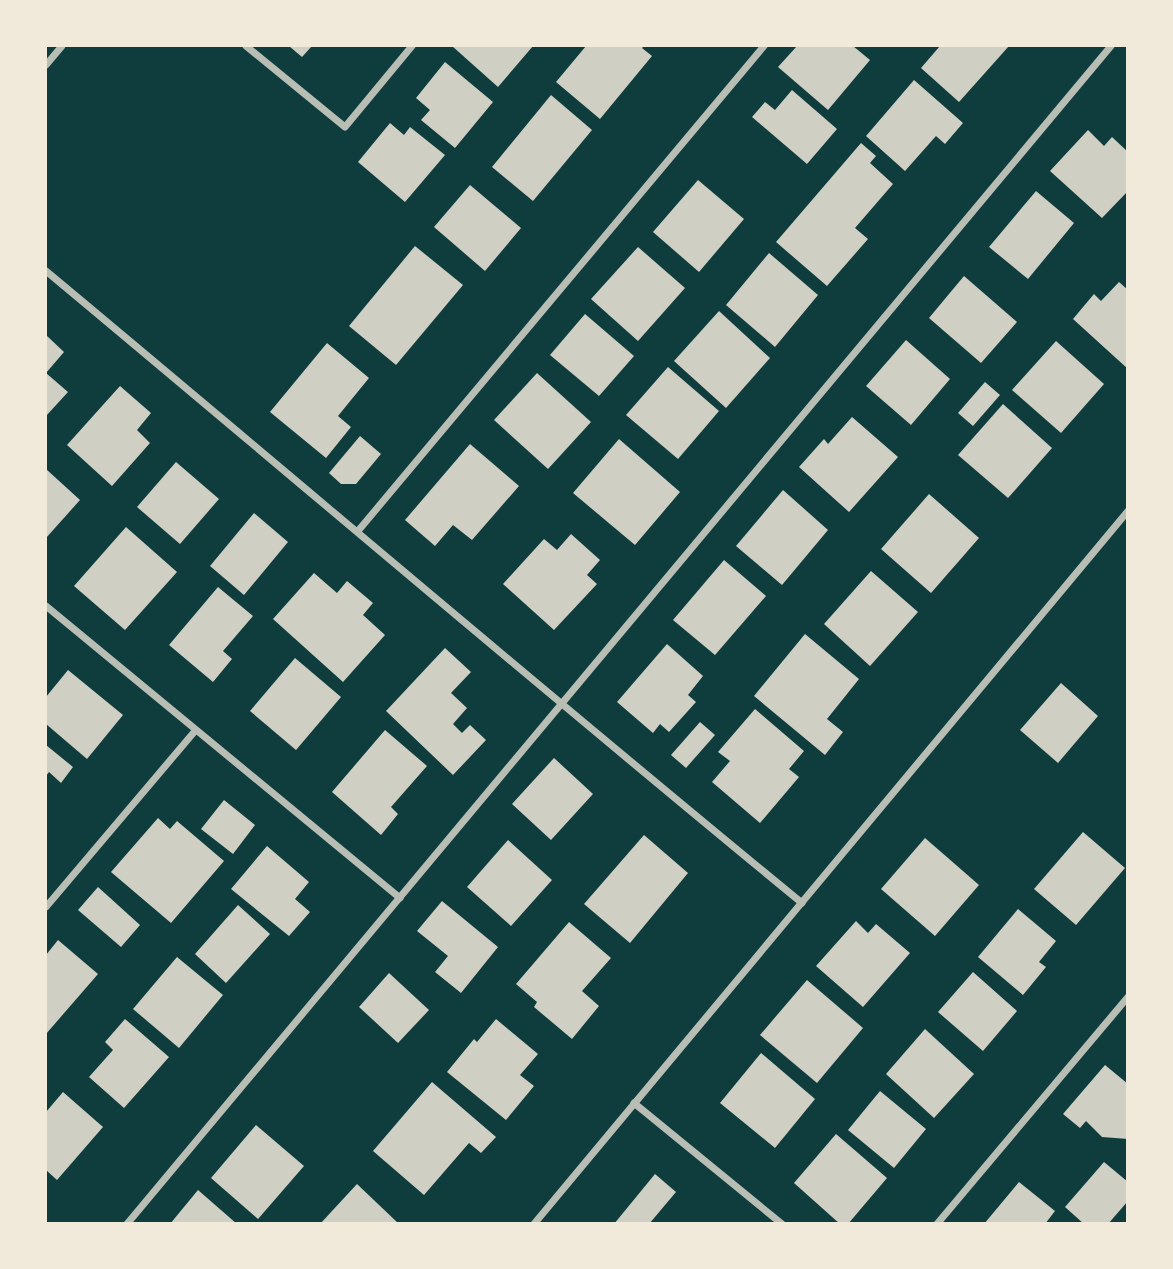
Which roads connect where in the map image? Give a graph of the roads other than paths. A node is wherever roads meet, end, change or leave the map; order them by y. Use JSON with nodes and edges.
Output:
{"nodes":[{"id":1,"x":62,"y":46,"type":"edge"},
{"id":2,"x":246,"y":46,"type":"edge"},
{"id":3,"x":412,"y":46,"type":"edge"},
{"id":4,"x":764,"y":46,"type":"edge"},
{"id":5,"x":1111,"y":46,"type":"edge"},
{"id":6,"x":46,"y":65,"type":"edge"},
{"id":7,"x":46,"y":271,"type":"edge"},
{"id":8,"x":1128,"y":511,"type":"edge"},
{"id":9,"x":358,"y":531,"type":"junction"},
{"id":10,"x":46,"y":606,"type":"edge"},
{"id":11,"x":561,"y":706,"type":"junction"},
{"id":12,"x":195,"y":730,"type":"junction"},
{"id":13,"x":400,"y":898,"type":"junction"},
{"id":14,"x":802,"y":902,"type":"junction"},
{"id":15,"x":46,"y":907,"type":"edge"},
{"id":16,"x":1128,"y":997,"type":"edge"},
{"id":17,"x":634,"y":1103,"type":"junction"},
{"id":18,"x":127,"y":1223,"type":"edge"},
{"id":19,"x":534,"y":1223,"type":"edge"},
{"id":20,"x":782,"y":1223,"type":"edge"},
{"id":21,"x":937,"y":1223,"type":"edge"}],
"edges":[{"from":1,"to":6,"type":"street"},
{"from":2,"to":3,"type":"street"},
{"from":4,"to":9,"type":"street"},
{"from":5,"to":11,"type":"street"},
{"from":7,"to":9,"type":"street"},
{"from":8,"to":14,"type":"street"},
{"from":9,"to":11,"type":"street"},
{"from":10,"to":12,"type":"street"},
{"from":11,"to":13,"type":"street"},
{"from":11,"to":14,"type":"street"},
{"from":12,"to":13,"type":"street"},
{"from":12,"to":15,"type":"street"},
{"from":13,"to":18,"type":"street"},
{"from":14,"to":17,"type":"street"},
{"from":16,"to":21,"type":"street"},
{"from":17,"to":19,"type":"street"},
{"from":17,"to":20,"type":"street"}]}
